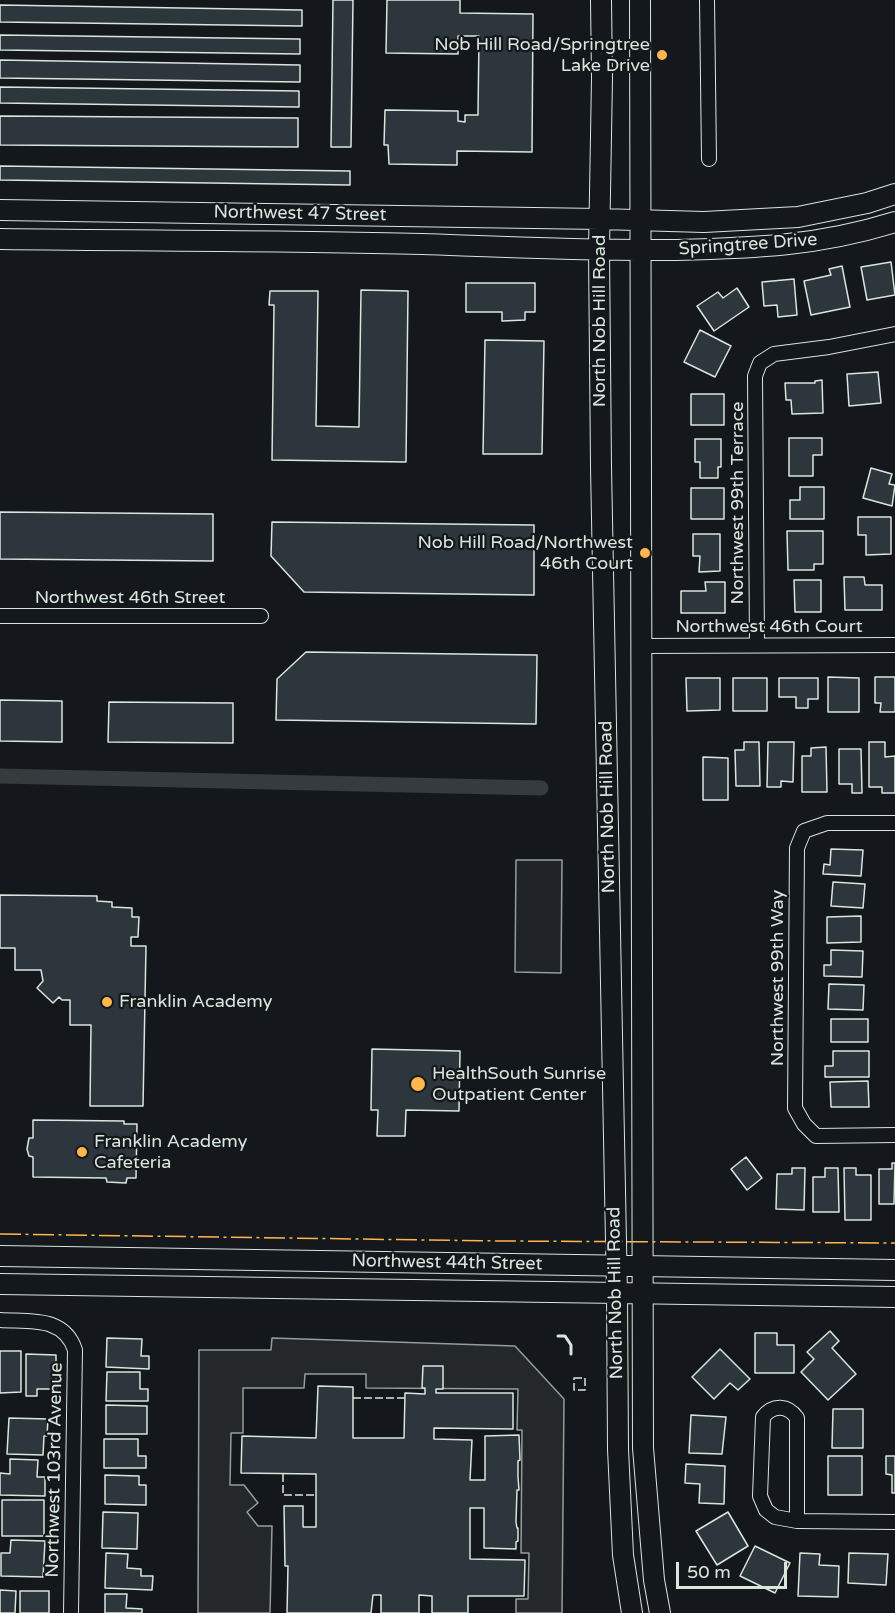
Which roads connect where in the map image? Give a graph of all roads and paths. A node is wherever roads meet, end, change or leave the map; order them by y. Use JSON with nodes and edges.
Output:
{"nodes":[{"id":1,"x":601,"y":0,"type":"edge"},
{"id":2,"x":640,"y":0,"type":"edge"},
{"id":3,"x":707,"y":0,"type":"edge"},
{"id":4,"x":709,"y":159,"type":"dead end"},
{"id":5,"x":895,"y":194,"type":"edge"},
{"id":6,"x":0,"y":210,"type":"edge"},
{"id":7,"x":107,"y":212,"type":"junction"},
{"id":8,"x":402,"y":216,"type":"junction"},
{"id":9,"x":600,"y":219,"type":"junction"},
{"id":10,"x":640,"y":219,"type":"junction"},
{"id":11,"x":895,"y":222,"type":"edge"},
{"id":12,"x":0,"y":239,"type":"edge"},
{"id":13,"x":107,"y":240,"type":"junction"},
{"id":14,"x":401,"y":244,"type":"junction"},
{"id":15,"x":599,"y":250,"type":"junction"},
{"id":16,"x":640,"y":250,"type":"junction"},
{"id":17,"x":895,"y":334,"type":"edge"},
{"id":18,"x":0,"y":616,"type":"edge"},
{"id":19,"x":261,"y":616,"type":"dead end"},
{"id":20,"x":757,"y":644,"type":"junction"},
{"id":21,"x":895,"y":645,"type":"edge"},
{"id":22,"x":642,"y":646,"type":"junction"},
{"id":23,"x":895,"y":823,"type":"edge"},
{"id":24,"x":895,"y":1135,"type":"edge"},
{"id":25,"x":0,"y":1256,"type":"edge"},
{"id":26,"x":616,"y":1266,"type":"junction"},
{"id":27,"x":642,"y":1267,"type":"junction"},
{"id":28,"x":895,"y":1270,"type":"edge"},
{"id":29,"x":0,"y":1284,"type":"edge"},
{"id":30,"x":617,"y":1293,"type":"junction"},
{"id":31,"x":643,"y":1293,"type":"junction"},
{"id":32,"x":895,"y":1297,"type":"edge"},
{"id":33,"x":0,"y":1320,"type":"edge"},
{"id":34,"x":797,"y":1521,"type":"junction"},
{"id":35,"x":895,"y":1522,"type":"edge"},
{"id":36,"x":71,"y":1613,"type":"edge"},
{"id":37,"x":632,"y":1613,"type":"edge"},
{"id":38,"x":660,"y":1613,"type":"edge"}],
"edges":[{"from":1,"to":9,"type":"street","name":"North Nob Hill Road"},
{"from":2,"to":10,"type":"street","name":"North Nob Hill Road"},
{"from":3,"to":4,"type":"street"},
{"from":5,"to":10,"type":"street","name":"Northwest 47 Street"},
{"from":6,"to":7,"type":"street","name":"Northwest 47 Street"},
{"from":7,"to":8,"type":"street","name":"Northwest 47 Street"},
{"from":7,"to":13,"type":"street"},
{"from":8,"to":9,"type":"street","name":"Northwest 47 Street"},
{"from":8,"to":14,"type":"street"},
{"from":9,"to":10,"type":"street","name":"Northwest 47 Street"},
{"from":9,"to":15,"type":"street","name":"North Nob Hill Road"},
{"from":10,"to":16,"type":"street","name":"North Nob Hill Road"},
{"from":11,"to":16,"type":"street","name":"Springtree Drive"},
{"from":12,"to":13,"type":"street","name":"Northwest 47 Street"},
{"from":13,"to":14,"type":"street","name":"Northwest 47 Street"},
{"from":14,"to":15,"type":"street","name":"Northwest 47 Street"},
{"from":15,"to":16,"type":"street","name":"Springtree Drive"},
{"from":15,"to":26,"type":"street","name":"North Nob Hill Road"},
{"from":16,"to":22,"type":"street","name":"North Nob Hill Road"},
{"from":17,"to":20,"type":"street","name":"Northwest 99th Terrace"},
{"from":18,"to":19,"type":"street","name":"Northwest 46th Street"},
{"from":20,"to":21,"type":"street","name":"Northwest 46th Court"},
{"from":20,"to":22,"type":"street","name":"Northwest 46th Court"},
{"from":22,"to":27,"type":"street","name":"North Nob Hill Road"},
{"from":23,"to":24,"type":"street","name":"Northwest 99th Way"},
{"from":25,"to":26,"type":"street","name":"Northwest 44th Street"},
{"from":26,"to":27,"type":"street","name":"Northwest 44th Street"},
{"from":26,"to":30,"type":"street","name":"North Nob Hill Road"},
{"from":27,"to":28,"type":"street","name":"Northwest 44th Street"},
{"from":27,"to":31,"type":"street","name":"North Nob Hill Road"},
{"from":29,"to":30,"type":"street","name":"Northwest 44th Street"},
{"from":30,"to":31,"type":"street","name":"Northwest 44th Street"},
{"from":30,"to":37,"type":"street","name":"North Nob Hill Road"},
{"from":31,"to":32,"type":"street","name":"Northwest 44th Street"},
{"from":31,"to":38,"type":"street","name":"North Nob Hill Road"},
{"from":33,"to":36,"type":"street","name":"Northwest 103rd Avenue"},
{"from":34,"to":34,"type":"street"},
{"from":34,"to":35,"type":"street"}]}
